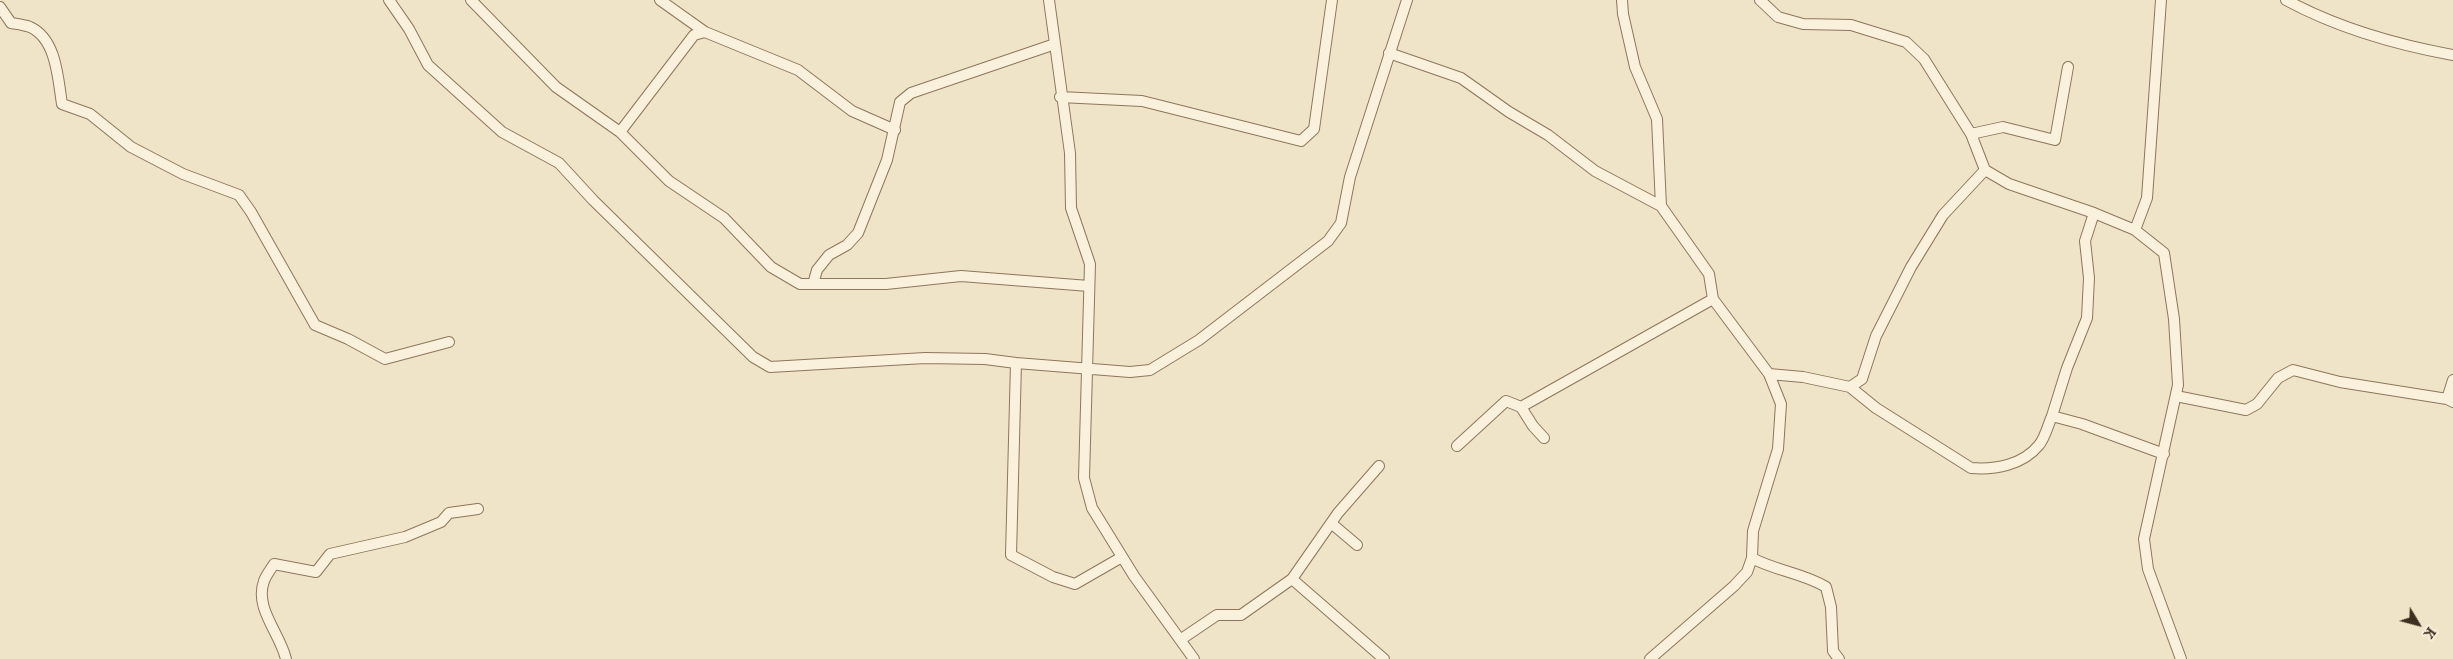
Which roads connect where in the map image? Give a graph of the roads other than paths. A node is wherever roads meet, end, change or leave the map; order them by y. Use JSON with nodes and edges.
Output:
{"nodes":[{"id":1,"x":389,"y":0,"type":"edge"},
{"id":2,"x":471,"y":0,"type":"edge"},
{"id":3,"x":660,"y":0,"type":"edge"},
{"id":4,"x":1049,"y":0,"type":"edge"},
{"id":5,"x":1332,"y":0,"type":"edge"},
{"id":6,"x":1407,"y":0,"type":"edge"},
{"id":7,"x":1622,"y":0,"type":"edge"},
{"id":8,"x":1760,"y":0,"type":"edge"},
{"id":9,"x":2161,"y":0,"type":"edge"},
{"id":10,"x":2286,"y":0,"type":"edge"},
{"id":11,"x":0,"y":7,"type":"edge"},
{"id":12,"x":704,"y":32,"type":"junction"},
{"id":13,"x":1054,"y":44,"type":"junction"},
{"id":14,"x":1389,"y":53,"type":"junction"},
{"id":15,"x":2453,"y":55,"type":"edge"},
{"id":16,"x":2068,"y":67,"type":"dead end"},
{"id":17,"x":1060,"y":96,"type":"junction"},
{"id":18,"x":895,"y":130,"type":"junction"},
{"id":19,"x":620,"y":132,"type":"junction"},
{"id":20,"x":1971,"y":134,"type":"junction"},
{"id":21,"x":1985,"y":170,"type":"junction"},
{"id":22,"x":1661,"y":206,"type":"junction"},
{"id":23,"x":2094,"y":213,"type":"junction"},
{"id":24,"x":2135,"y":230,"type":"junction"},
{"id":25,"x":813,"y":284,"type":"junction"},
{"id":26,"x":1089,"y":286,"type":"junction"},
{"id":27,"x":1713,"y":299,"type":"junction"},
{"id":28,"x":449,"y":342,"type":"dead end"},
{"id":29,"x":1016,"y":363,"type":"junction"},
{"id":30,"x":1086,"y":368,"type":"junction"},
{"id":31,"x":1770,"y":374,"type":"junction"},
{"id":32,"x":2453,"y":380,"type":"edge"},
{"id":33,"x":1850,"y":387,"type":"junction"},
{"id":34,"x":2176,"y":396,"type":"junction"},
{"id":35,"x":2450,"y":400,"type":"edge"},
{"id":36,"x":1521,"y":407,"type":"junction"},
{"id":37,"x":2052,"y":416,"type":"junction"},
{"id":38,"x":1544,"y":438,"type":"dead end"},
{"id":39,"x":1457,"y":446,"type":"dead end"},
{"id":40,"x":2164,"y":454,"type":"junction"},
{"id":41,"x":1379,"y":466,"type":"dead end"},
{"id":42,"x":478,"y":509,"type":"dead end"},
{"id":43,"x":1331,"y":523,"type":"junction"},
{"id":44,"x":1357,"y":545,"type":"dead end"},
{"id":45,"x":1122,"y":557,"type":"junction"},
{"id":46,"x":1752,"y":558,"type":"junction"},
{"id":47,"x":1292,"y":579,"type":"junction"},
{"id":48,"x":1180,"y":640,"type":"junction"},
{"id":49,"x":286,"y":659,"type":"edge"},
{"id":50,"x":1194,"y":659,"type":"edge"},
{"id":51,"x":1384,"y":659,"type":"edge"},
{"id":52,"x":1650,"y":659,"type":"edge"},
{"id":53,"x":1839,"y":659,"type":"edge"},
{"id":54,"x":2181,"y":659,"type":"edge"}],
"edges":[{"from":1,"to":29,"type":"street"},
{"from":2,"to":19,"type":"street"},
{"from":3,"to":12,"type":"street"},
{"from":4,"to":13,"type":"street"},
{"from":5,"to":17,"type":"street"},
{"from":6,"to":14,"type":"street"},
{"from":7,"to":22,"type":"street"},
{"from":8,"to":20,"type":"street"},
{"from":9,"to":24,"type":"street"},
{"from":10,"to":15,"type":"street"},
{"from":11,"to":28,"type":"street"},
{"from":12,"to":18,"type":"street"},
{"from":12,"to":19,"type":"street"},
{"from":13,"to":17,"type":"street"},
{"from":13,"to":18,"type":"street"},
{"from":14,"to":22,"type":"street"},
{"from":14,"to":30,"type":"street"},
{"from":16,"to":20,"type":"street"},
{"from":17,"to":26,"type":"street"},
{"from":18,"to":25,"type":"street"},
{"from":19,"to":25,"type":"street"},
{"from":20,"to":21,"type":"street"},
{"from":21,"to":23,"type":"street"},
{"from":21,"to":33,"type":"street"},
{"from":22,"to":27,"type":"street"},
{"from":23,"to":24,"type":"street"},
{"from":23,"to":37,"type":"street"},
{"from":24,"to":34,"type":"street"},
{"from":25,"to":26,"type":"street"},
{"from":26,"to":30,"type":"street"},
{"from":27,"to":31,"type":"street"},
{"from":27,"to":36,"type":"street"},
{"from":29,"to":30,"type":"street"},
{"from":29,"to":45,"type":"street"},
{"from":30,"to":45,"type":"street"},
{"from":31,"to":33,"type":"street"},
{"from":31,"to":46,"type":"street"},
{"from":32,"to":35,"type":"street"},
{"from":33,"to":37,"type":"street"},
{"from":34,"to":35,"type":"street"},
{"from":34,"to":40,"type":"street"},
{"from":36,"to":38,"type":"street"},
{"from":36,"to":39,"type":"street"},
{"from":37,"to":40,"type":"street"},
{"from":40,"to":54,"type":"street"},
{"from":41,"to":43,"type":"street"},
{"from":42,"to":49,"type":"street"},
{"from":43,"to":44,"type":"street"},
{"from":43,"to":47,"type":"street"},
{"from":45,"to":48,"type":"street"},
{"from":46,"to":52,"type":"street"},
{"from":46,"to":53,"type":"street"},
{"from":47,"to":48,"type":"street"},
{"from":47,"to":51,"type":"street"},
{"from":48,"to":50,"type":"street"}]}
